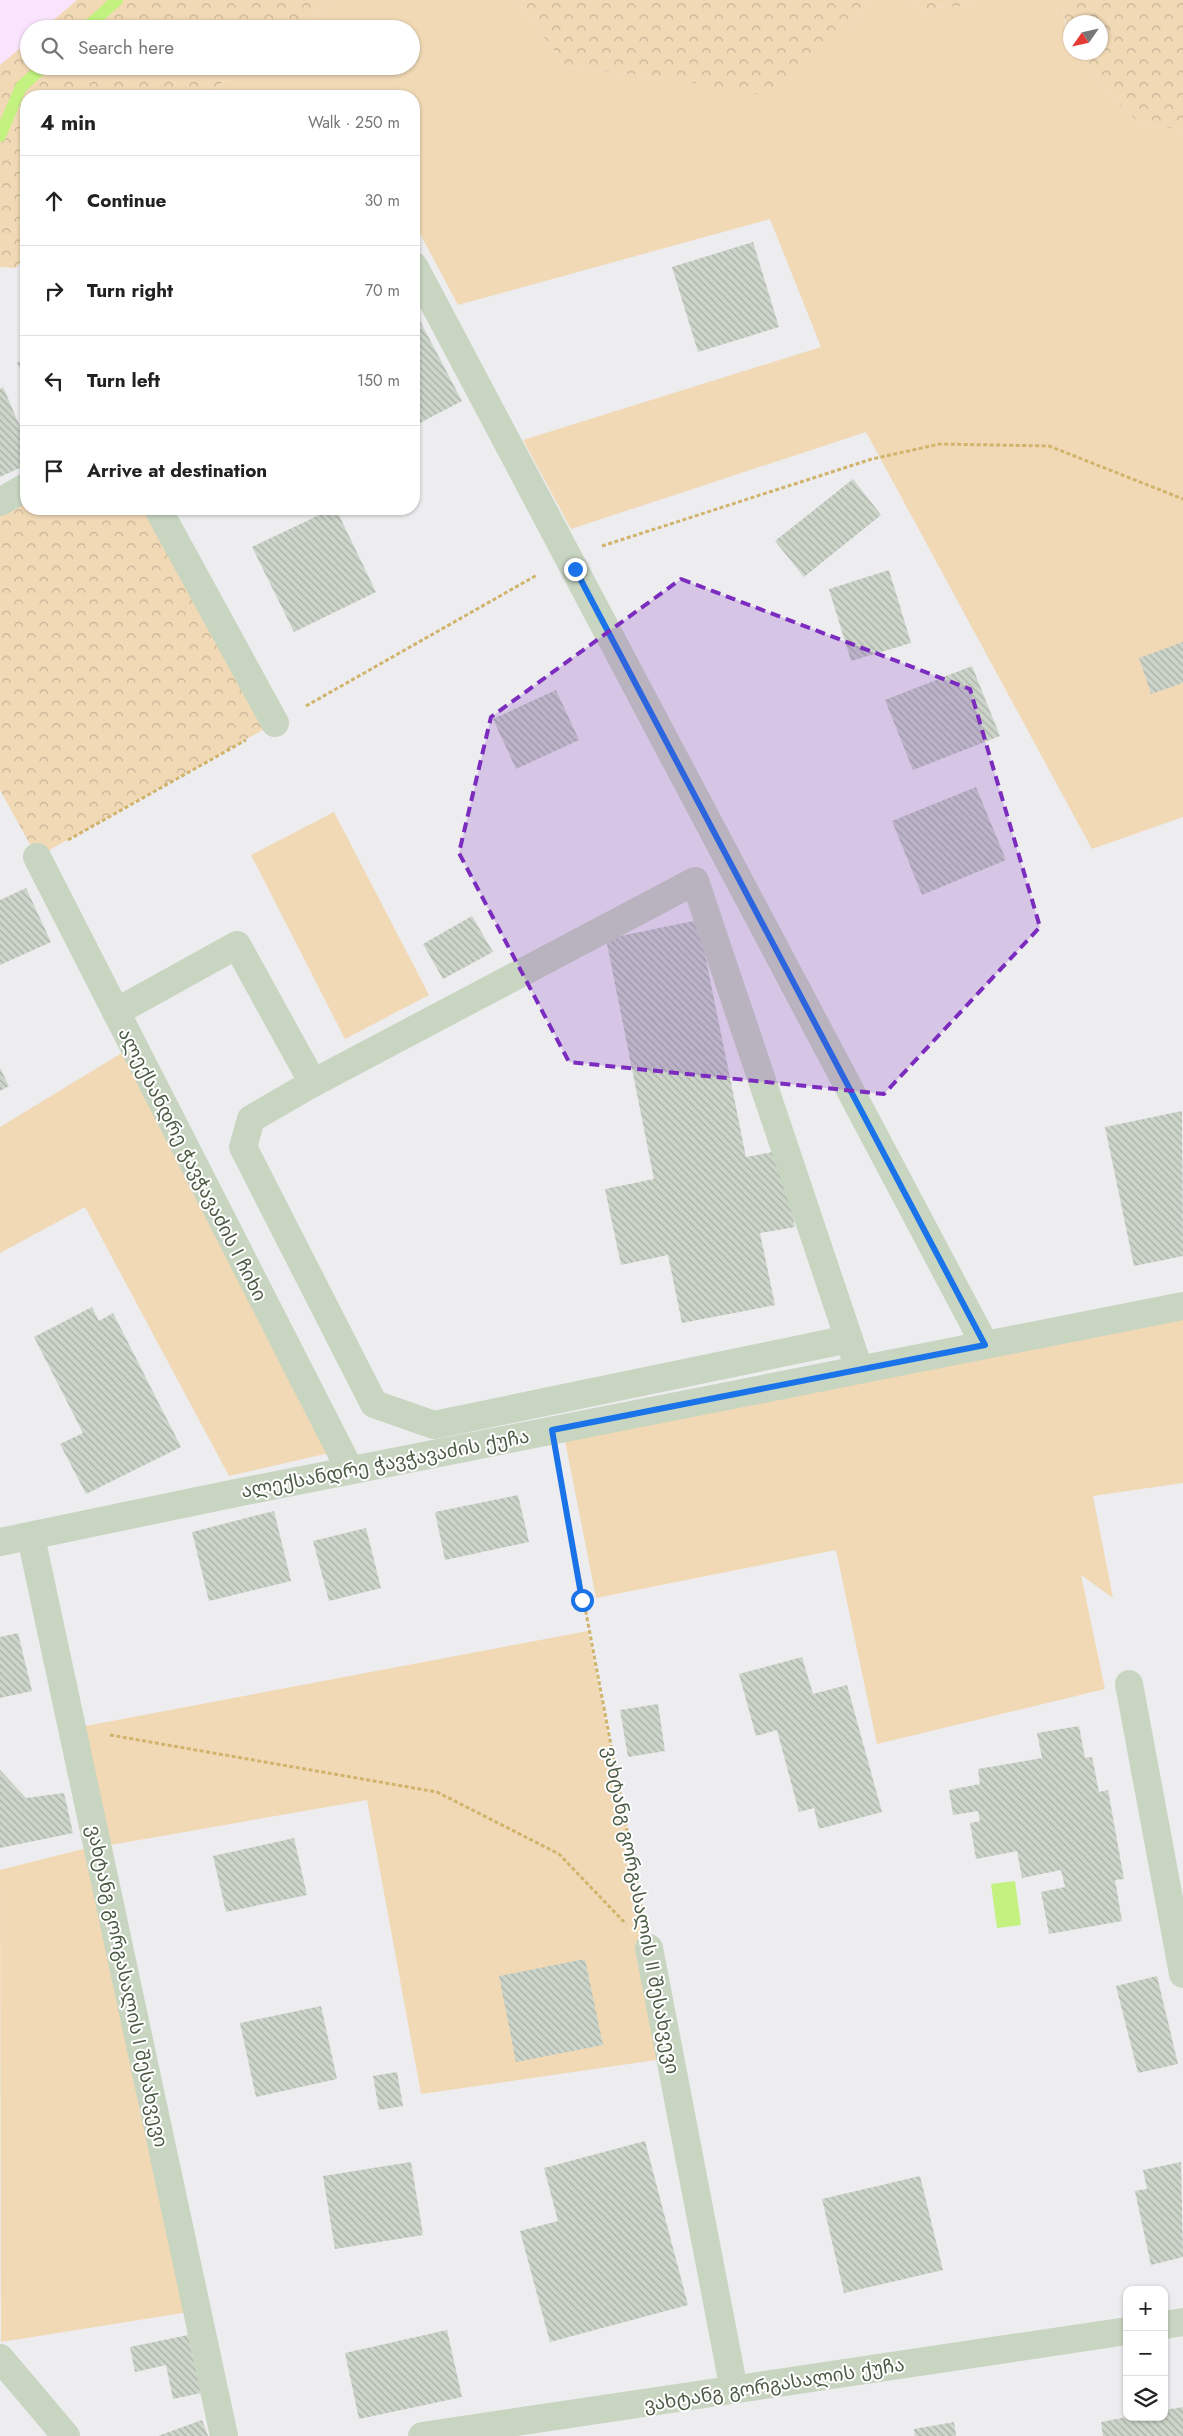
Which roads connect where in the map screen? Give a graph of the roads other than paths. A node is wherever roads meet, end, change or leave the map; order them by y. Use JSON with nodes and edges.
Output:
{"nodes":[{"id":1,"x":420,"y":277,"type":"edge"},
{"id":2,"x":20,"y":490,"type":"edge"},
{"id":3,"x":0,"y":502,"type":"edge"},
{"id":4,"x":161,"y":515,"type":"edge"},
{"id":5,"x":275,"y":723,"type":"dead end"},
{"id":6,"x":37,"y":858,"type":"dead end"},
{"id":7,"x":116,"y":1012,"type":"junction"},
{"id":8,"x":313,"y":1082,"type":"junction"},
{"id":9,"x":1183,"y":1306,"type":"edge"},
{"id":10,"x":849,"y":1338,"type":"junction"},
{"id":11,"x":985,"y":1345,"type":"junction"},
{"id":12,"x":859,"y":1370,"type":"junction"},
{"id":13,"x":350,"y":1470,"type":"junction"},
{"id":14,"x":31,"y":1537,"type":"junction"},
{"id":15,"x":0,"y":1542,"type":"edge"},
{"id":16,"x":1129,"y":1684,"type":"dead end"},
{"id":17,"x":649,"y":1948,"type":"road end"},
{"id":18,"x":1183,"y":1974,"type":"edge"},
{"id":19,"x":1183,"y":2322,"type":"edge"},
{"id":20,"x":1168,"y":2324,"type":"edge"},
{"id":21,"x":1123,"y":2332,"type":"edge"},
{"id":22,"x":0,"y":2358,"type":"edge"},
{"id":23,"x":734,"y":2390,"type":"junction"},
{"id":24,"x":66,"y":2436,"type":"edge"},
{"id":25,"x":224,"y":2436,"type":"edge"},
{"id":26,"x":422,"y":2436,"type":"edge"}],
"edges":[{"from":1,"to":11,"type":"street"},
{"from":2,"to":3,"type":"street"},
{"from":4,"to":5,"type":"street"},
{"from":6,"to":7,"type":"street","name":"ალექსანდრე ჭავჭავაძის I ჩიხი"},
{"from":7,"to":8,"type":"street"},
{"from":7,"to":13,"type":"street","name":"ალექსანდრე ჭავჭავაძის I ჩიხი"},
{"from":8,"to":10,"type":"street"},
{"from":8,"to":10,"type":"street"},
{"from":9,"to":11,"type":"street","name":"ალექსანდრე ჭავჭავაძის ქუჩა"},
{"from":10,"to":12,"type":"street"},
{"from":11,"to":12,"type":"street","name":"ალექსანდრე ჭავჭავაძის ქუჩა"},
{"from":12,"to":13,"type":"street","name":"ალექსანდრე ჭავჭავაძის ქუჩა"},
{"from":13,"to":14,"type":"street","name":"ალექსანდრე ჭავჭავაძის ქუჩა"},
{"from":14,"to":15,"type":"street","name":"ალექსანდრე ჭავჭავაძის ქუჩა"},
{"from":14,"to":25,"type":"street","name":"ვახტანგ გორგასალის I შესახვევი"},
{"from":16,"to":18,"type":"street"},
{"from":17,"to":23,"type":"street","name":"ვახტანგ გორგასალის II შესახვევი"},
{"from":19,"to":20,"type":"street"},
{"from":21,"to":23,"type":"street","name":"ვახტანგ გორგასალის ქუჩა"},
{"from":22,"to":24,"type":"street"},
{"from":23,"to":26,"type":"street","name":"ვახტანგ გორგასალის ქუჩა"}]}
